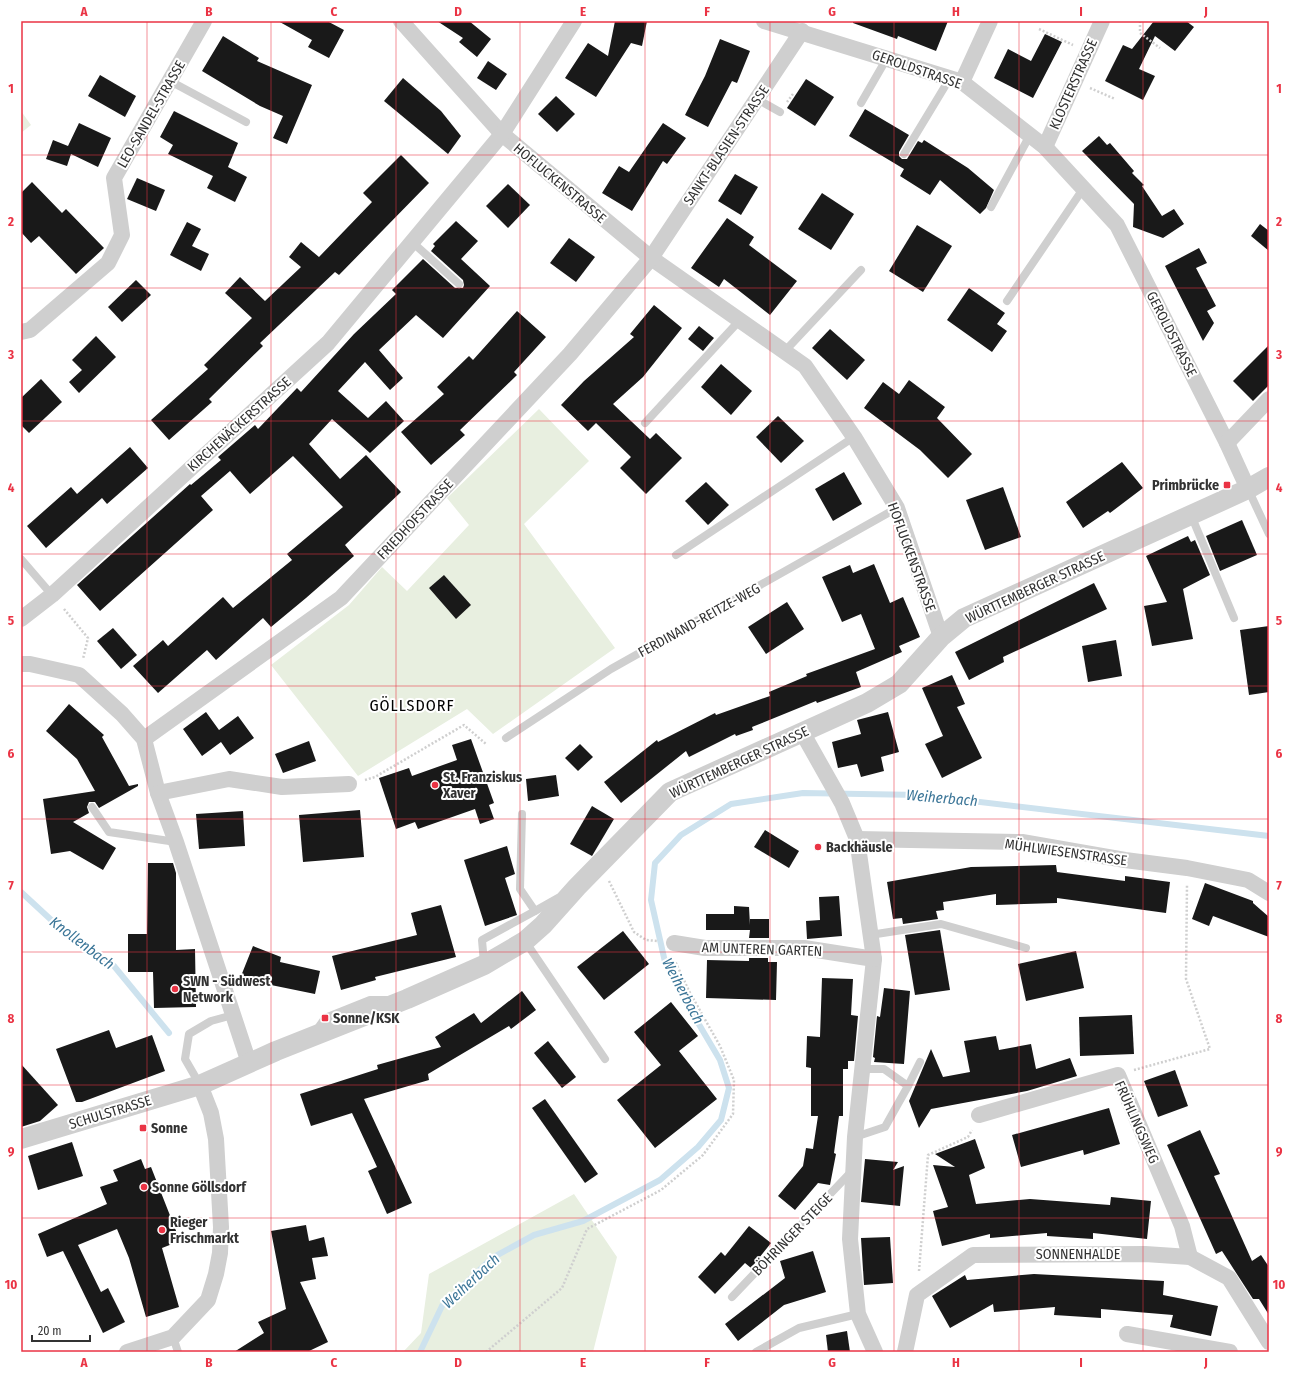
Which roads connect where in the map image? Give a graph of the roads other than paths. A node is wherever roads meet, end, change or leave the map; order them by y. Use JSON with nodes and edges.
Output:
{"nodes":[{"id":1,"x":204,"y":21,"type":"edge"},
{"id":2,"x":401,"y":21,"type":"edge"},
{"id":3,"x":574,"y":21,"type":"edge"},
{"id":4,"x":990,"y":21,"type":"edge"},
{"id":5,"x":1102,"y":21,"type":"edge"},
{"id":6,"x":773,"y":22,"type":"edge"},
{"id":7,"x":802,"y":31,"type":"junction"},
{"id":8,"x":887,"y":58,"type":"junction"},
{"id":9,"x":956,"y":80,"type":"junction"},
{"id":10,"x":170,"y":81,"type":"junction"},
{"id":11,"x":757,"y":99,"type":"junction"},
{"id":12,"x":861,"y":103,"type":"dead end"},
{"id":13,"x":780,"y":112,"type":"dead end"},
{"id":14,"x":246,"y":122,"type":"dead end"},
{"id":15,"x":502,"y":134,"type":"junction"},
{"id":16,"x":1030,"y":135,"type":"junction"},
{"id":17,"x":1045,"y":147,"type":"junction"},
{"id":18,"x":904,"y":154,"type":"dead end"},
{"id":19,"x":1083,"y":189,"type":"junction"},
{"id":20,"x":991,"y":207,"type":"dead end"},
{"id":21,"x":412,"y":242,"type":"junction"},
{"id":22,"x":650,"y":258,"type":"junction"},
{"id":23,"x":861,"y":270,"type":"dead end"},
{"id":24,"x":459,"y":284,"type":"dead end"},
{"id":25,"x":1007,"y":301,"type":"dead end"},
{"id":26,"x":740,"y":320,"type":"junction"},
{"id":27,"x":21,"y":332,"type":"edge"},
{"id":28,"x":784,"y":352,"type":"junction"},
{"id":29,"x":1269,"y":399,"type":"edge"},
{"id":30,"x":645,"y":423,"type":"dead end"},
{"id":31,"x":854,"y":437,"type":"junction"},
{"id":32,"x":1227,"y":443,"type":"junction"},
{"id":33,"x":1269,"y":477,"type":"edge"},
{"id":34,"x":1248,"y":489,"type":"junction"},
{"id":35,"x":897,"y":508,"type":"junction"},
{"id":36,"x":1191,"y":515,"type":"junction"},
{"id":37,"x":1269,"y":534,"type":"edge"},
{"id":38,"x":676,"y":555,"type":"dead end"},
{"id":39,"x":21,"y":559,"type":"edge"},
{"id":40,"x":52,"y":595,"type":"junction"},
{"id":41,"x":1234,"y":618,"type":"dead end"},
{"id":42,"x":21,"y":619,"type":"edge"},
{"id":43,"x":941,"y":637,"type":"junction"},
{"id":44,"x":21,"y":664,"type":"edge"},
{"id":45,"x":802,"y":732,"type":"junction"},
{"id":46,"x":506,"y":738,"type":"dead end"},
{"id":47,"x":144,"y":739,"type":"junction"},
{"id":48,"x":349,"y":784,"type":"road end"},
{"id":49,"x":158,"y":793,"type":"junction"},
{"id":50,"x":92,"y":807,"type":"dead end"},
{"id":51,"x":522,"y":814,"type":"dead end"},
{"id":52,"x":857,"y":839,"type":"junction"},
{"id":53,"x":176,"y":842,"type":"junction"},
{"id":54,"x":577,"y":886,"type":"junction"},
{"id":55,"x":1269,"y":893,"type":"edge"},
{"id":56,"x":535,"y":911,"type":"junction"},
{"id":57,"x":870,"y":935,"type":"junction"},
{"id":58,"x":525,"y":941,"type":"junction"},
{"id":59,"x":674,"y":943,"type":"road end"},
{"id":60,"x":1026,"y":948,"type":"dead end"},
{"id":61,"x":874,"y":958,"type":"junction"},
{"id":62,"x":484,"y":965,"type":"junction"},
{"id":63,"x":233,"y":1015,"type":"junction"},
{"id":64,"x":605,"y":1059,"type":"dead end"},
{"id":65,"x":920,"y":1062,"type":"dead end"},
{"id":66,"x":249,"y":1063,"type":"junction"},
{"id":67,"x":862,"y":1069,"type":"junction"},
{"id":68,"x":200,"y":1084,"type":"junction"},
{"id":69,"x":908,"y":1086,"type":"junction"},
{"id":70,"x":979,"y":1115,"type":"road end"},
{"id":71,"x":855,"y":1137,"type":"junction"},
{"id":72,"x":21,"y":1139,"type":"edge"},
{"id":73,"x":853,"y":1171,"type":"junction"},
{"id":74,"x":1190,"y":1257,"type":"junction"},
{"id":75,"x":732,"y":1297,"type":"dead end"},
{"id":76,"x":858,"y":1314,"type":"junction"},
{"id":77,"x":1127,"y":1334,"type":"dead end"},
{"id":78,"x":1269,"y":1342,"type":"edge"},
{"id":79,"x":176,"y":1345,"type":"edge"},
{"id":80,"x":127,"y":1352,"type":"edge"},
{"id":81,"x":756,"y":1352,"type":"edge"},
{"id":82,"x":875,"y":1352,"type":"edge"},
{"id":83,"x":905,"y":1352,"type":"edge"},
{"id":84,"x":1230,"y":1352,"type":"edge"}],
"edges":[{"from":1,"to":10,"type":"street","name":"LEO-SANDEL-STRASSE"},
{"from":2,"to":15,"type":"street","name":"HOFLUCKENSTRASSE"},
{"from":3,"to":15,"type":"street","name":"KIRCHENÄCKERSTRASSE"},
{"from":4,"to":9,"type":"street"},
{"from":5,"to":17,"type":"street","name":"KLOSTERSTRASSE"},
{"from":6,"to":7,"type":"street","name":"GEROLDSTRASSE"},
{"from":7,"to":8,"type":"street","name":"GEROLDSTRASSE"},
{"from":7,"to":11,"type":"street","name":"SANKT-BLASIEN-STRASSE"},
{"from":8,"to":9,"type":"street","name":"GEROLDSTRASSE"},
{"from":8,"to":12,"type":"lane"},
{"from":9,"to":16,"type":"street","name":"GEROLDSTRASSE"},
{"from":9,"to":18,"type":"lane"},
{"from":10,"to":14,"type":"lane"},
{"from":10,"to":27,"type":"street","name":"LEO-SANDEL-STRASSE"},
{"from":11,"to":13,"type":"lane"},
{"from":11,"to":22,"type":"street","name":"SANKT-BLASIEN-STRASSE"},
{"from":15,"to":21,"type":"street","name":"KIRCHENÄCKERSTRASSE"},
{"from":15,"to":22,"type":"street","name":"HOFLUCKENSTRASSE"},
{"from":16,"to":17,"type":"street","name":"GEROLDSTRASSE"},
{"from":16,"to":20,"type":"lane"},
{"from":17,"to":19,"type":"street","name":"GEROLDSTRASSE"},
{"from":19,"to":25,"type":"lane"},
{"from":19,"to":32,"type":"street","name":"GEROLDSTRASSE"},
{"from":21,"to":24,"type":"lane"},
{"from":21,"to":40,"type":"street","name":"KIRCHENÄCKERSTRASSE"},
{"from":22,"to":26,"type":"street","name":"HOFLUCKENSTRASSE"},
{"from":22,"to":47,"type":"street","name":"FRIEDHOFSTRASSE"},
{"from":23,"to":28,"type":"lane"},
{"from":26,"to":28,"type":"street","name":"HOFLUCKENSTRASSE"},
{"from":26,"to":30,"type":"lane"},
{"from":28,"to":31,"type":"street","name":"HOFLUCKENSTRASSE"},
{"from":29,"to":32,"type":"street"},
{"from":31,"to":35,"type":"street","name":"HOFLUCKENSTRASSE"},
{"from":31,"to":38,"type":"lane"},
{"from":32,"to":34,"type":"street","name":"GEROLDSTRASSE"},
{"from":33,"to":34,"type":"street","name":"WÜRTTEMBERGER STRASSE"},
{"from":34,"to":36,"type":"street","name":"WÜRTTEMBERGER STRASSE"},
{"from":34,"to":37,"type":"lane"},
{"from":35,"to":43,"type":"street","name":"HOFLUCKENSTRASSE"},
{"from":35,"to":46,"type":"lane","name":"FERDINAND-REITZE-WEG"},
{"from":36,"to":41,"type":"lane"},
{"from":36,"to":43,"type":"street","name":"WÜRTTEMBERGER STRASSE"},
{"from":39,"to":40,"type":"lane"},
{"from":40,"to":42,"type":"street","name":"KIRCHENÄCKERSTRASSE"},
{"from":43,"to":45,"type":"street","name":"WÜRTTEMBERGER STRASSE"},
{"from":44,"to":47,"type":"street"},
{"from":45,"to":52,"type":"street","name":"BÖHRINGER STEIGE"},
{"from":45,"to":54,"type":"street","name":"WÜRTTEMBERGER STRASSE"},
{"from":47,"to":49,"type":"street"},
{"from":48,"to":49,"type":"street"},
{"from":49,"to":53,"type":"street"},
{"from":50,"to":53,"type":"lane"},
{"from":51,"to":56,"type":"lane"},
{"from":52,"to":55,"type":"street","name":"MÜHLWIESENSTRASSE"},
{"from":52,"to":57,"type":"street","name":"BÖHRINGER STEIGE"},
{"from":53,"to":63,"type":"street"},
{"from":54,"to":56,"type":"lane"},
{"from":54,"to":58,"type":"street","name":"WÜRTTEMBERGER STRASSE"},
{"from":56,"to":62,"type":"lane"},
{"from":57,"to":60,"type":"lane"},
{"from":57,"to":61,"type":"street","name":"BÖHRINGER STEIGE"},
{"from":58,"to":62,"type":"street","name":"WÜRTTEMBERGER STRASSE"},
{"from":58,"to":64,"type":"lane"},
{"from":59,"to":61,"type":"street","name":"AM UNTEREN GARTEN"},
{"from":61,"to":67,"type":"street","name":"BÖHRINGER STEIGE"},
{"from":62,"to":66,"type":"street","name":"WÜRTTEMBERGER STRASSE"},
{"from":63,"to":66,"type":"street"},
{"from":63,"to":68,"type":"lane"},
{"from":65,"to":69,"type":"lane"},
{"from":66,"to":68,"type":"street","name":"WÜRTTEMBERGER STRASSE"},
{"from":67,"to":69,"type":"lane"},
{"from":67,"to":71,"type":"street","name":"BÖHRINGER STEIGE"},
{"from":68,"to":72,"type":"street","name":"SCHULSTRASSE"},
{"from":68,"to":79,"type":"street"},
{"from":69,"to":71,"type":"lane"},
{"from":70,"to":74,"type":"street","name":"FRÜHLINGSWEG"},
{"from":71,"to":73,"type":"street","name":"BÖHRINGER STEIGE"},
{"from":73,"to":75,"type":"lane","name":"BÖHRINGER STEIGE"},
{"from":73,"to":76,"type":"street","name":"BÖHRINGER STEIGE"},
{"from":74,"to":78,"type":"street","name":"SONNENHALDE"},
{"from":74,"to":83,"type":"street","name":"SONNENHALDE"},
{"from":76,"to":81,"type":"lane"},
{"from":76,"to":82,"type":"street","name":"BÖHRINGER STEIGE"},
{"from":77,"to":84,"type":"street"},
{"from":79,"to":80,"type":"street"}]}
